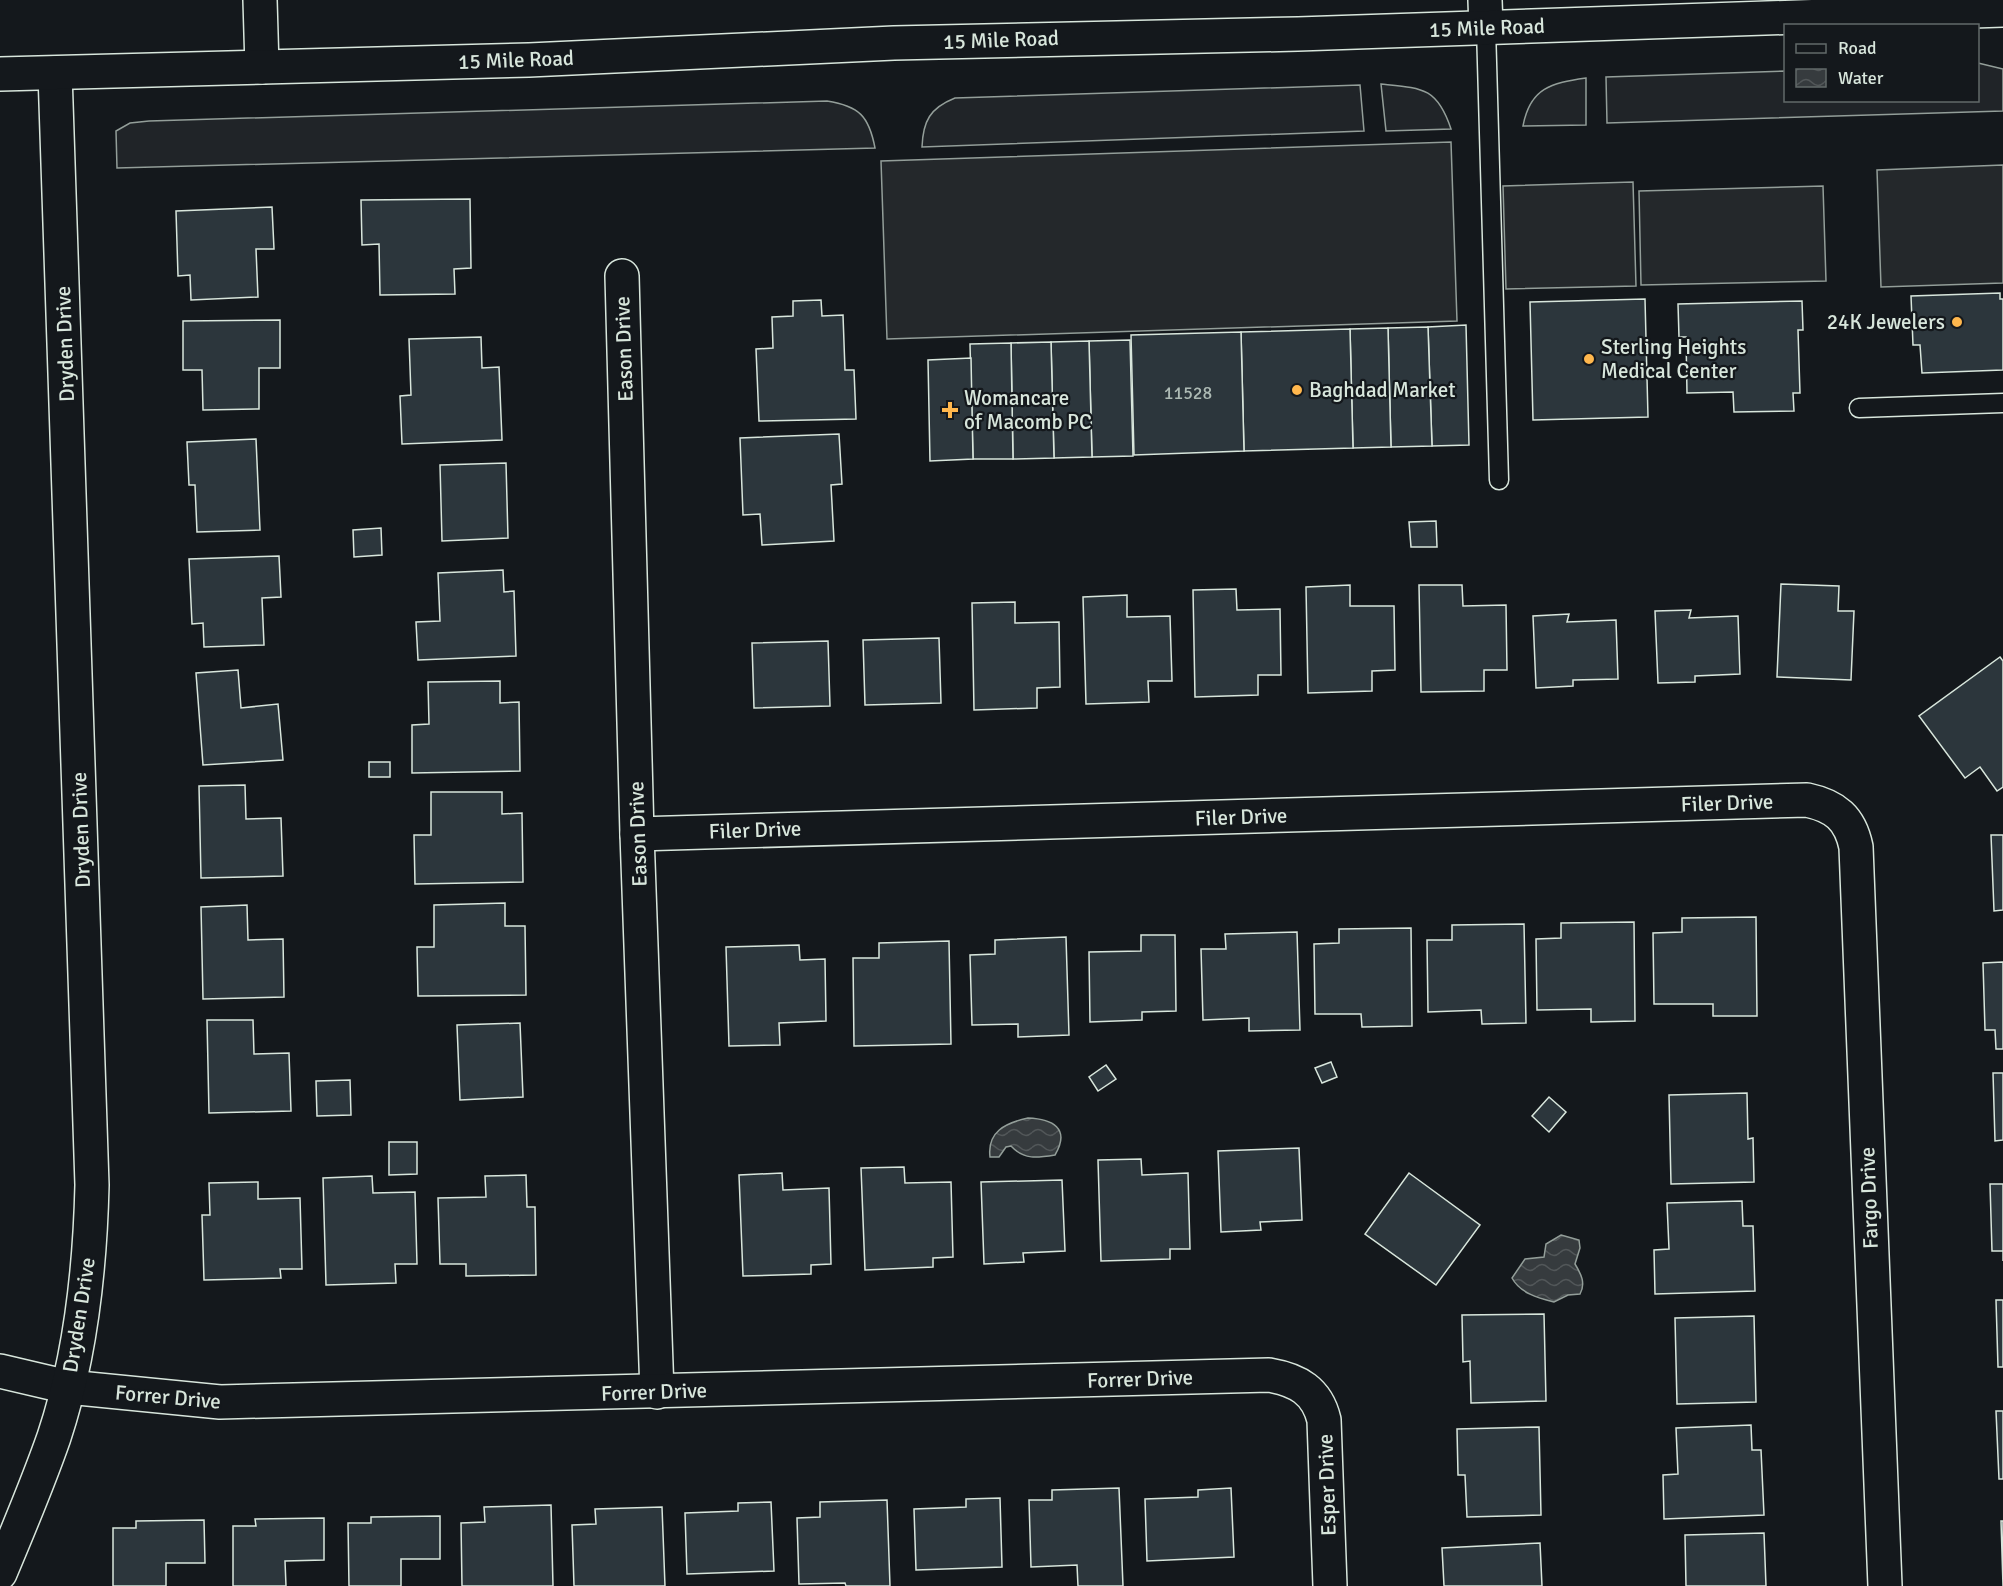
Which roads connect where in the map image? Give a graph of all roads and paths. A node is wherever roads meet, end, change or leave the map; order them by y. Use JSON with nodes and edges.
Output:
{"nodes":[{"id":1,"x":260,"y":0,"type":"edge"},
{"id":2,"x":2003,"y":10,"type":"edge"},
{"id":3,"x":1486,"y":14,"type":"edge"},
{"id":4,"x":262,"y":67,"type":"junction"},
{"id":5,"x":55,"y":73,"type":"junction"},
{"id":6,"x":0,"y":74,"type":"edge"},
{"id":7,"x":622,"y":276,"type":"dead end"},
{"id":8,"x":2003,"y":403,"type":"edge"},
{"id":9,"x":1859,"y":408,"type":"dead end"},
{"id":10,"x":1499,"y":480,"type":"dead end"},
{"id":11,"x":1842,"y":814,"type":"joint"},
{"id":12,"x":637,"y":834,"type":"junction"},
{"id":13,"x":0,"y":1371,"type":"edge"},
{"id":14,"x":68,"y":1387,"type":"junction"},
{"id":15,"x":1307,"y":1389,"type":"joint"},
{"id":16,"x":657,"y":1392,"type":"junction"},
{"id":17,"x":0,"y":1573,"type":"edge"},
{"id":18,"x":1330,"y":1586,"type":"edge"},
{"id":19,"x":1885,"y":1586,"type":"edge"}],
"edges":[{"from":1,"to":4,"type":"street"},
{"from":2,"to":3,"type":"street","name":"15 Mile Road"},
{"from":3,"to":4,"type":"street","name":"15 Mile Road"},
{"from":3,"to":10,"type":"lane"},
{"from":4,"to":5,"type":"street","name":"15 Mile Road"},
{"from":5,"to":6,"type":"street","name":"15 Mile Road"},
{"from":5,"to":14,"type":"street","name":"Dryden Drive"},
{"from":7,"to":12,"type":"street","name":"Eason Drive"},
{"from":8,"to":9,"type":"lane"},
{"from":11,"to":12,"type":"street","name":"Filer Drive"},
{"from":11,"to":19,"type":"street","name":"Fargo Drive"},
{"from":12,"to":16,"type":"street","name":"Eason Drive"},
{"from":13,"to":14,"type":"street","name":"Forrer Drive"},
{"from":14,"to":16,"type":"street","name":"Forrer Drive"},
{"from":14,"to":17,"type":"street","name":"Dryden Drive"},
{"from":15,"to":16,"type":"street","name":"Forrer Drive"},
{"from":15,"to":18,"type":"street","name":"Esper Drive"}]}
